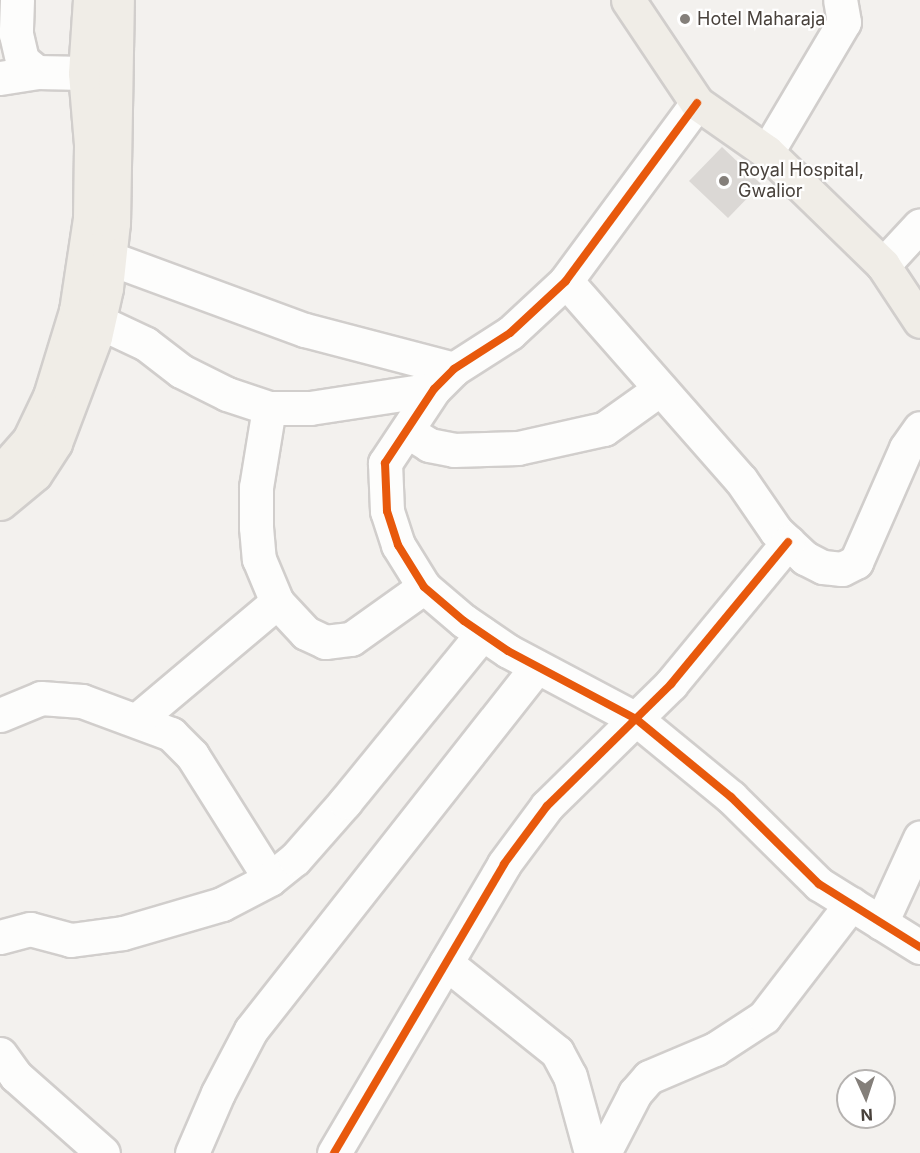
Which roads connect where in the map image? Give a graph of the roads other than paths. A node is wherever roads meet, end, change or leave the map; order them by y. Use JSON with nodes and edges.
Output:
{"nodes":[{"id":1,"x":17,"y":0,"type":"edge"},
{"id":2,"x":90,"y":0,"type":"edge"},
{"id":3,"x":117,"y":0,"type":"edge"},
{"id":4,"x":628,"y":0,"type":"edge"},
{"id":5,"x":840,"y":0,"type":"edge"},
{"id":6,"x":37,"y":72,"type":"junction"},
{"id":7,"x":85,"y":73,"type":"junction"},
{"id":8,"x":0,"y":78,"type":"edge"},
{"id":9,"x":697,"y":103,"type":"junction"},
{"id":10,"x":767,"y":152,"type":"junction"},
{"id":11,"x":920,"y":225,"type":"edge"},
{"id":12,"x":109,"y":258,"type":"junction"},
{"id":13,"x":883,"y":265,"type":"junction"},
{"id":14,"x":566,"y":281,"type":"junction"},
{"id":15,"x":87,"y":315,"type":"junction"},
{"id":16,"x":920,"y":321,"type":"edge"},
{"id":17,"x":444,"y":379,"type":"junction"},
{"id":18,"x":660,"y":389,"type":"junction"},
{"id":19,"x":268,"y":408,"type":"junction"},
{"id":20,"x":920,"y":428,"type":"edge"},
{"id":21,"x":406,"y":431,"type":"junction"},
{"id":22,"x":0,"y":480,"type":"edge"},
{"id":23,"x":788,"y":542,"type":"junction"},
{"id":24,"x":424,"y":587,"type":"junction"},
{"id":25,"x":277,"y":602,"type":"junction"},
{"id":26,"x":482,"y":634,"type":"junction"},
{"id":27,"x":537,"y":667,"type":"junction"},
{"id":28,"x":0,"y":715,"type":"edge"},
{"id":29,"x":636,"y":718,"type":"junction"},
{"id":30,"x":138,"y":719,"type":"junction"},
{"id":31,"x":920,"y":838,"type":"edge"},
{"id":32,"x":270,"y":879,"type":"junction"},
{"id":33,"x":851,"y":904,"type":"junction"},
{"id":34,"x":882,"y":923,"type":"junction"},
{"id":35,"x":0,"y":937,"type":"edge"},
{"id":36,"x":920,"y":947,"type":"edge"},
{"id":37,"x":446,"y":963,"type":"junction"},
{"id":38,"x":0,"y":1054,"type":"edge"},
{"id":39,"x":103,"y":1153,"type":"edge"},
{"id":40,"x":192,"y":1153,"type":"edge"},
{"id":41,"x":334,"y":1153,"type":"edge"},
{"id":42,"x":591,"y":1153,"type":"edge"},
{"id":43,"x":604,"y":1153,"type":"edge"}],
"edges":[{"from":1,"to":6,"type":"street"},
{"from":2,"to":7,"type":"main road"},
{"from":3,"to":12,"type":"main road"},
{"from":4,"to":9,"type":"main road"},
{"from":5,"to":10,"type":"street"},
{"from":6,"to":7,"type":"street"},
{"from":6,"to":8,"type":"street"},
{"from":7,"to":15,"type":"main road"},
{"from":9,"to":10,"type":"main road"},
{"from":9,"to":14,"type":"street"},
{"from":10,"to":13,"type":"main road"},
{"from":11,"to":13,"type":"street"},
{"from":12,"to":15,"type":"main road"},
{"from":12,"to":17,"type":"street"},
{"from":13,"to":16,"type":"main road"},
{"from":14,"to":17,"type":"street"},
{"from":14,"to":18,"type":"street"},
{"from":15,"to":19,"type":"street"},
{"from":15,"to":22,"type":"main road"},
{"from":17,"to":19,"type":"street"},
{"from":17,"to":21,"type":"street"},
{"from":18,"to":21,"type":"street"},
{"from":18,"to":23,"type":"street"},
{"from":19,"to":25,"type":"street"},
{"from":20,"to":23,"type":"street"},
{"from":21,"to":24,"type":"street"},
{"from":23,"to":29,"type":"street"},
{"from":24,"to":25,"type":"street"},
{"from":24,"to":26,"type":"street"},
{"from":25,"to":30,"type":"street"},
{"from":26,"to":27,"type":"street"},
{"from":26,"to":32,"type":"street"},
{"from":27,"to":29,"type":"street"},
{"from":27,"to":40,"type":"street"},
{"from":28,"to":30,"type":"street"},
{"from":29,"to":33,"type":"street"},
{"from":29,"to":37,"type":"street"},
{"from":30,"to":32,"type":"street"},
{"from":31,"to":34,"type":"street"},
{"from":32,"to":35,"type":"street"},
{"from":33,"to":34,"type":"street"},
{"from":33,"to":43,"type":"street"},
{"from":34,"to":36,"type":"street"},
{"from":37,"to":41,"type":"street"},
{"from":37,"to":42,"type":"street"},
{"from":38,"to":39,"type":"street"}]}
